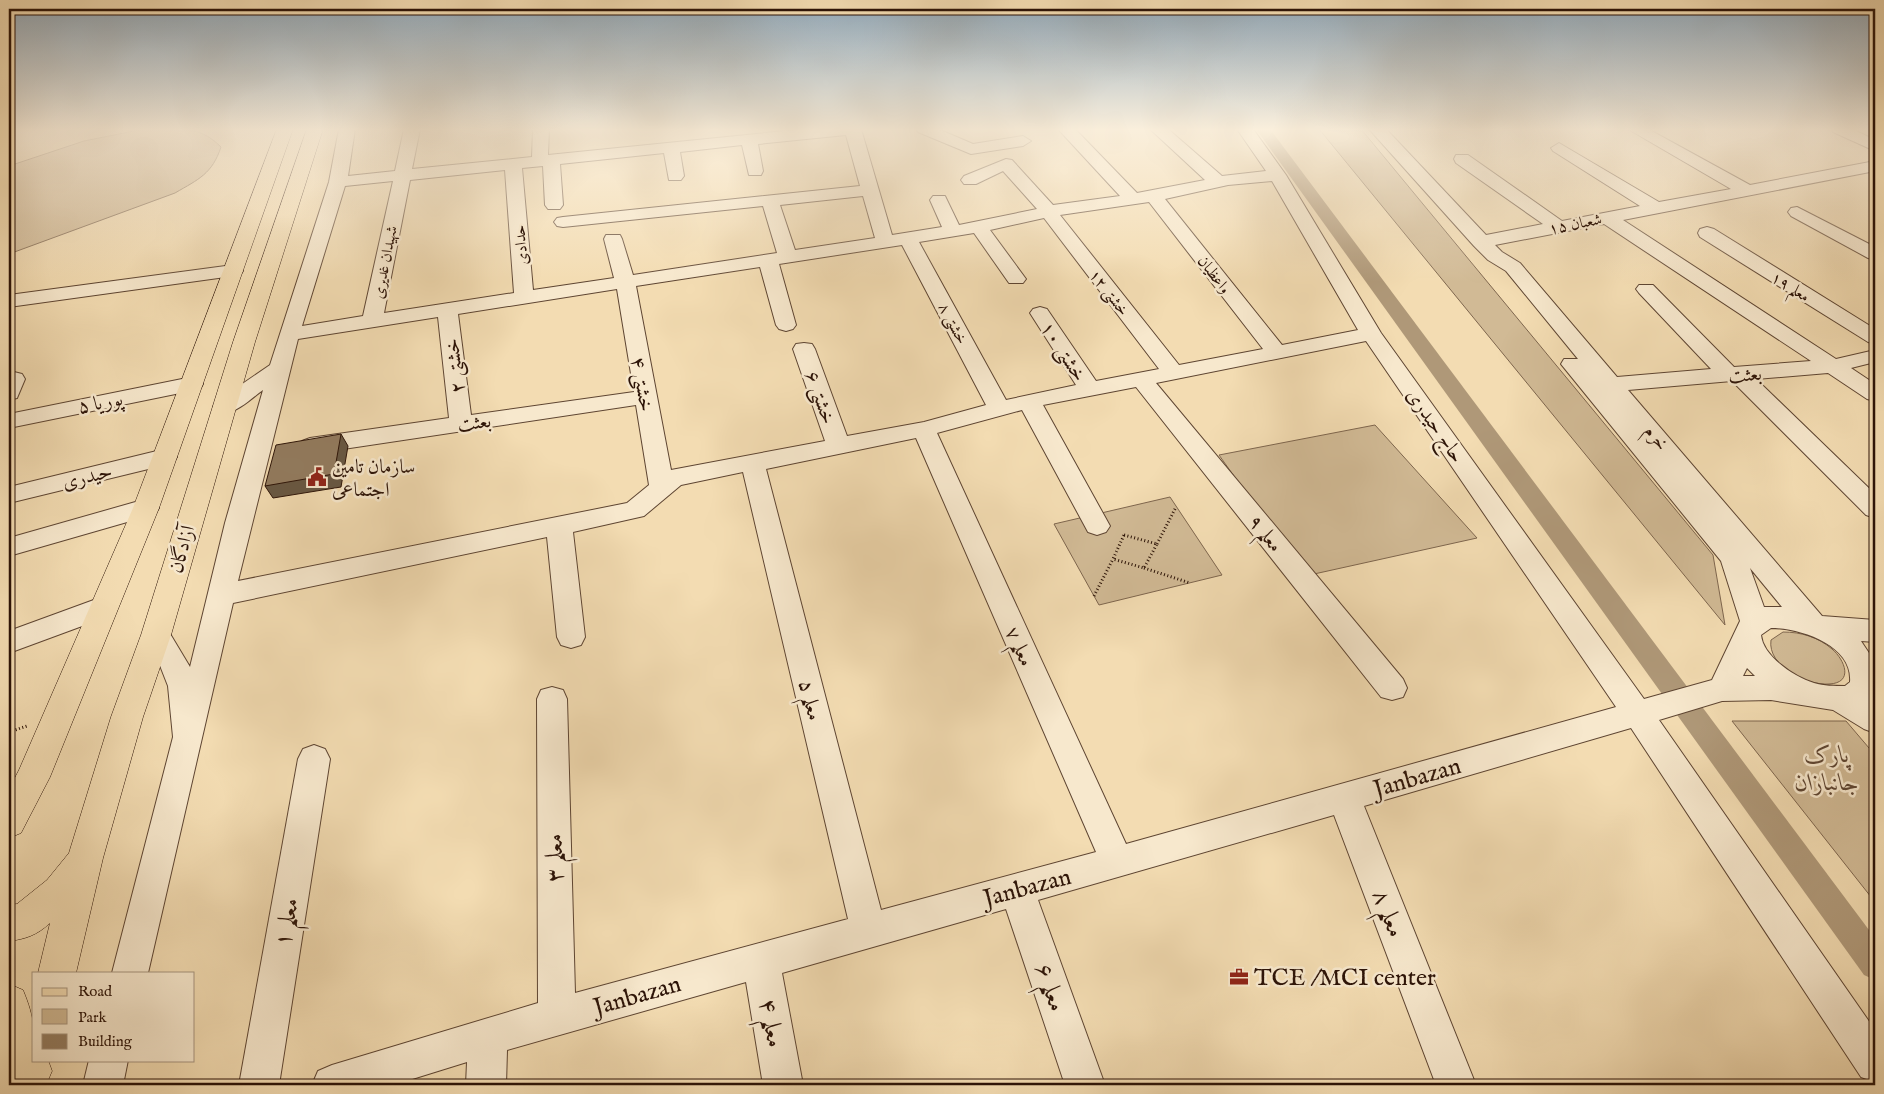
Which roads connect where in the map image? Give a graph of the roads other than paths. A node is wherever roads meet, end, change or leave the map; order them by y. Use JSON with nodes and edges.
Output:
{"nodes":[{"id":1,"x":266,"y":180,"type":"edge"},
{"id":2,"x":299,"y":180,"type":"edge"},
{"id":3,"x":358,"y":180,"type":"edge"},
{"id":4,"x":400,"y":180,"type":"edge"},
{"id":5,"x":514,"y":180,"type":"edge"},
{"id":6,"x":549,"y":180,"type":"edge"},
{"id":7,"x":867,"y":180,"type":"edge"},
{"id":8,"x":1020,"y":180,"type":"edge"},
{"id":9,"x":1115,"y":180,"type":"edge"},
{"id":10,"x":1235,"y":180,"type":"edge"},
{"id":11,"x":1281,"y":180,"type":"edge"},
{"id":12,"x":1424,"y":180,"type":"edge"},
{"id":13,"x":1493,"y":180,"type":"edge"},
{"id":14,"x":1611,"y":180,"type":"edge"},
{"id":15,"x":1728,"y":180,"type":"edge"},
{"id":16,"x":1799,"y":180,"type":"edge"},
{"id":17,"x":338,"y":182,"type":"joint"},
{"id":18,"x":1218,"y":182,"type":"joint"},
{"id":19,"x":870,"y":190,"type":"junction"},
{"id":20,"x":1746,"y":190,"type":"junction"},
{"id":21,"x":1154,"y":196,"type":"junction"},
{"id":22,"x":1133,"y":199,"type":"junction"},
{"id":23,"x":770,"y":200,"type":"junction"},
{"id":24,"x":939,"y":200,"type":"dead end"},
{"id":25,"x":554,"y":205,"type":"dead end"},
{"id":26,"x":1656,"y":208,"type":"junction"},
{"id":27,"x":1049,"y":212,"type":"junction"},
{"id":28,"x":1797,"y":212,"type":"dead end"},
{"id":29,"x":1606,"y":217,"type":"junction"},
{"id":30,"x":563,"y":222,"type":"dead end"},
{"id":31,"x":1559,"y":226,"type":"junction"},
{"id":32,"x":979,"y":227,"type":"junction"},
{"id":33,"x":953,"y":231,"type":"junction"},
{"id":34,"x":1707,"y":233,"type":"dead end"},
{"id":35,"x":908,"y":238,"type":"junction"},
{"id":36,"x":613,"y":239,"type":"dead end"},
{"id":37,"x":885,"y":242,"type":"junction"},
{"id":38,"x":1488,"y":249,"type":"junction"},
{"id":39,"x":1875,"y":254,"type":"edge"},
{"id":40,"x":787,"y":256,"type":"junction"},
{"id":41,"x":768,"y":259,"type":"junction"},
{"id":42,"x":233,"y":271,"type":"junction"},
{"id":43,"x":1016,"y":279,"type":"dead end"},
{"id":44,"x":625,"y":281,"type":"junction"},
{"id":45,"x":1646,"y":289,"type":"dead end"},
{"id":46,"x":524,"y":296,"type":"junction"},
{"id":47,"x":9,"y":301,"type":"edge"},
{"id":48,"x":447,"y":308,"type":"junction"},
{"id":49,"x":1040,"y":313,"type":"dead end"},
{"id":50,"x":373,"y":319,"type":"junction"},
{"id":51,"x":786,"y":325,"type":"dead end"},
{"id":52,"x":289,"y":334,"type":"junction"},
{"id":53,"x":1371,"y":334,"type":"junction"},
{"id":54,"x":1875,"y":338,"type":"edge"},
{"id":55,"x":804,"y":349,"type":"dead end"},
{"id":56,"x":1276,"y":351,"type":"junction"},
{"id":57,"x":1875,"y":356,"type":"edge"},
{"id":58,"x":1832,"y":366,"type":"junction"},
{"id":59,"x":280,"y":368,"type":"junction"},
{"id":60,"x":1172,"y":372,"type":"junction"},
{"id":61,"x":1733,"y":375,"type":"junction"},
{"id":62,"x":1140,"y":378,"type":"junction"},
{"id":63,"x":192,"y":384,"type":"junction"},
{"id":64,"x":1613,"y":384,"type":"junction"},
{"id":65,"x":1088,"y":388,"type":"junction"},
{"id":66,"x":1875,"y":394,"type":"edge"},
{"id":67,"x":646,"y":397,"type":"junction"},
{"id":68,"x":1029,"y":401,"type":"junction"},
{"id":69,"x":224,"y":407,"type":"junction"},
{"id":70,"x":999,"y":409,"type":"junction"},
{"id":71,"x":9,"y":421,"type":"edge"},
{"id":72,"x":461,"y":424,"type":"junction"},
{"id":73,"x":924,"y":430,"type":"junction"},
{"id":74,"x":839,"y":446,"type":"junction"},
{"id":75,"x":302,"y":447,"type":"edge"},
{"id":76,"x":165,"y":457,"type":"junction"},
{"id":77,"x":755,"y":466,"type":"junction"},
{"id":78,"x":662,"y":488,"type":"junction"},
{"id":79,"x":9,"y":495,"type":"edge"},
{"id":80,"x":149,"y":500,"type":"junction"},
{"id":81,"x":1875,"y":509,"type":"edge"},
{"id":82,"x":559,"y":526,"type":"junction"},
{"id":83,"x":1097,"y":526,"type":"dead end"},
{"id":84,"x":9,"y":547,"type":"edge"},
{"id":85,"x":1745,"y":557,"type":"junction"},
{"id":86,"x":176,"y":566,"type":"junction"},
{"id":87,"x":220,"y":595,"type":"junction"},
{"id":88,"x":102,"y":608,"type":"junction"},
{"id":89,"x":1815,"y":626,"type":"junction"},
{"id":90,"x":1751,"y":631,"type":"junction"},
{"id":91,"x":1875,"y":631,"type":"edge"},
{"id":92,"x":156,"y":635,"type":"junction"},
{"id":93,"x":571,"y":637,"type":"dead end"},
{"id":94,"x":9,"y":642,"type":"edge"},
{"id":95,"x":1870,"y":672,"type":"edge"},
{"id":96,"x":1392,"y":688,"type":"dead end"},
{"id":97,"x":1722,"y":689,"type":"junction"},
{"id":98,"x":1806,"y":692,"type":"junction"},
{"id":99,"x":552,"y":699,"type":"dead end"},
{"id":100,"x":1839,"y":699,"type":"junction"},
{"id":101,"x":1638,"y":714,"type":"junction"},
{"id":102,"x":1875,"y":720,"type":"edge"},
{"id":103,"x":188,"y":737,"type":"junction"},
{"id":104,"x":314,"y":759,"type":"dead end"},
{"id":105,"x":1344,"y":797,"type":"junction"},
{"id":106,"x":9,"y":822,"type":"edge"},
{"id":107,"x":85,"y":858,"type":"junction"},
{"id":108,"x":1117,"y":862,"type":"junction"},
{"id":109,"x":1016,"y":889,"type":"junction"},
{"id":110,"x":9,"y":923,"type":"edge"},
{"id":111,"x":868,"y":930,"type":"junction"},
{"id":112,"x":761,"y":960,"type":"junction"},
{"id":113,"x":57,"y":972,"type":"edge"},
{"id":114,"x":130,"y":972,"type":"edge"},
{"id":115,"x":9,"y":1004,"type":"edge"},
{"id":116,"x":557,"y":1017,"type":"junction"},
{"id":117,"x":488,"y":1036,"type":"junction"},
{"id":118,"x":109,"y":1062,"type":"edge"},
{"id":119,"x":1875,"y":1063,"type":"edge"},
{"id":120,"x":31,"y":1072,"type":"edge"},
{"id":121,"x":103,"y":1085,"type":"edge"},
{"id":122,"x":259,"y":1085,"type":"edge"},
{"id":123,"x":332,"y":1085,"type":"edge"},
{"id":124,"x":486,"y":1085,"type":"edge"},
{"id":125,"x":782,"y":1085,"type":"edge"},
{"id":126,"x":1085,"y":1085,"type":"edge"},
{"id":127,"x":1456,"y":1085,"type":"edge"}],
"edges":[{"from":1,"to":42,"type":"main road"},
{"from":2,"to":69,"type":"main road","name":"آزادگان"},
{"from":3,"to":17,"type":"street"},
{"from":4,"to":50,"type":"street","name":"شهیدان غدیری"},
{"from":5,"to":46,"type":"street","name":"حدادی"},
{"from":6,"to":25,"type":"street"},
{"from":7,"to":19,"type":"street"},
{"from":8,"to":27,"type":"street","name":"خشتی ۱۲"},
{"from":9,"to":22,"type":"street"},
{"from":10,"to":18,"type":"street"},
{"from":11,"to":53,"type":"street","name":"حاج حیدری"},
{"from":12,"to":38,"type":"street","name":"خرم"},
{"from":13,"to":31,"type":"street"},
{"from":14,"to":26,"type":"street"},
{"from":15,"to":20,"type":"street"},
{"from":16,"to":20,"type":"street","name":"۱۵ شعبان"},
{"from":17,"to":52,"type":"street"},
{"from":18,"to":21,"type":"street"},
{"from":19,"to":23,"type":"street"},
{"from":19,"to":37,"type":"street"},
{"from":20,"to":26,"type":"street","name":"۱۵ شعبان"},
{"from":21,"to":22,"type":"street"},
{"from":21,"to":56,"type":"street","name":"واعظیان"},
{"from":22,"to":27,"type":"street"},
{"from":23,"to":30,"type":"street"},
{"from":23,"to":40,"type":"street"},
{"from":24,"to":33,"type":"street"},
{"from":26,"to":29,"type":"street","name":"۱۵ شعبان"},
{"from":27,"to":32,"type":"street"},
{"from":27,"to":60,"type":"street","name":"خشتی ۱۲"},
{"from":28,"to":39,"type":"street"},
{"from":29,"to":31,"type":"street","name":"۱۵ شعبان"},
{"from":29,"to":58,"type":"street"},
{"from":31,"to":38,"type":"street","name":"۱۵ شعبان"},
{"from":32,"to":33,"type":"street"},
{"from":32,"to":43,"type":"street"},
{"from":33,"to":35,"type":"street"},
{"from":34,"to":54,"type":"street","name":"معلم ۱۹"},
{"from":35,"to":37,"type":"street"},
{"from":35,"to":70,"type":"street","name":"خشتی ۸"},
{"from":36,"to":44,"type":"street","name":"خشتی ۴"},
{"from":37,"to":40,"type":"street"},
{"from":38,"to":64,"type":"street","name":"خرم"},
{"from":38,"to":85,"type":"street","name":"خرم"},
{"from":40,"to":41,"type":"street"},
{"from":41,"to":44,"type":"street"},
{"from":41,"to":51,"type":"street"},
{"from":42,"to":47,"type":"street"},
{"from":42,"to":63,"type":"main road"},
{"from":44,"to":46,"type":"street"},
{"from":44,"to":67,"type":"street","name":"خشتی ۴"},
{"from":45,"to":61,"type":"street"},
{"from":46,"to":48,"type":"street"},
{"from":48,"to":50,"type":"street"},
{"from":48,"to":72,"type":"street","name":"خشتی ۲"},
{"from":49,"to":65,"type":"street","name":"خشتی ۱۰"},
{"from":50,"to":52,"type":"street"},
{"from":52,"to":59,"type":"street"},
{"from":53,"to":56,"type":"street"},
{"from":53,"to":101,"type":"street","name":"حاج حیدری"},
{"from":55,"to":74,"type":"street","name":"خشتی ۶"},
{"from":56,"to":60,"type":"street"},
{"from":57,"to":58,"type":"street","name":"بعثت"},
{"from":58,"to":61,"type":"street","name":"بعثت"},
{"from":58,"to":66,"type":"street"},
{"from":59,"to":69,"type":"street"},
{"from":59,"to":87,"type":"street"},
{"from":60,"to":62,"type":"street"},
{"from":61,"to":64,"type":"street","name":"بعثت"},
{"from":61,"to":81,"type":"street"},
{"from":62,"to":65,"type":"street"},
{"from":62,"to":96,"type":"street","name":"معلم ۹"},
{"from":63,"to":71,"type":"street","name":"پوریا ۵"},
{"from":63,"to":76,"type":"main road"},
{"from":64,"to":85,"type":"street","name":"خرم"},
{"from":65,"to":68,"type":"street"},
{"from":67,"to":72,"type":"street","name":"بعثت"},
{"from":67,"to":78,"type":"street","name":"خشتی ۴"},
{"from":68,"to":70,"type":"street"},
{"from":68,"to":83,"type":"street"},
{"from":69,"to":86,"type":"main road","name":"آزادگان"},
{"from":70,"to":73,"type":"street"},
{"from":72,"to":75,"type":"street","name":"بعثت"},
{"from":73,"to":74,"type":"street"},
{"from":73,"to":108,"type":"street","name":"معلم ۷"},
{"from":74,"to":77,"type":"street"},
{"from":76,"to":79,"type":"street","name":"حیدری"},
{"from":76,"to":80,"type":"main road"},
{"from":77,"to":78,"type":"street"},
{"from":77,"to":111,"type":"street","name":"معلم ۵"},
{"from":78,"to":82,"type":"street"},
{"from":80,"to":84,"type":"street"},
{"from":80,"to":86,"type":"main road"},
{"from":80,"to":88,"type":"main road"},
{"from":82,"to":87,"type":"street"},
{"from":82,"to":93,"type":"street"},
{"from":85,"to":89,"type":"street","name":"خرم"},
{"from":85,"to":90,"type":"street","name":"خرم"},
{"from":86,"to":92,"type":"main road","name":"آزادگان"},
{"from":87,"to":103,"type":"street"},
{"from":88,"to":94,"type":"street"},
{"from":88,"to":106,"type":"main road"},
{"from":89,"to":90,"type":"street"},
{"from":89,"to":91,"type":"street"},
{"from":89,"to":95,"type":"street"},
{"from":90,"to":97,"type":"street"},
{"from":90,"to":98,"type":"street","name":"خرم"},
{"from":92,"to":103,"type":"street"},
{"from":92,"to":107,"type":"main road","name":"آزادگان"},
{"from":95,"to":100,"type":"street"},
{"from":97,"to":98,"type":"street","name":"Janbazan"},
{"from":97,"to":101,"type":"street","name":"Janbazan"},
{"from":98,"to":100,"type":"street"},
{"from":99,"to":116,"type":"street","name":"معلم ۳"},
{"from":100,"to":102,"type":"street"},
{"from":101,"to":105,"type":"street","name":"Janbazan"},
{"from":101,"to":119,"type":"street","name":"حاج حیدری"},
{"from":103,"to":114,"type":"street"},
{"from":104,"to":122,"type":"street","name":"معلم ۱"},
{"from":105,"to":108,"type":"street","name":"Janbazan"},
{"from":105,"to":127,"type":"street","name":"معلم ۸"},
{"from":107,"to":110,"type":"main road"},
{"from":107,"to":113,"type":"main road","name":"آزادگان"},
{"from":108,"to":109,"type":"street","name":"Janbazan"},
{"from":109,"to":111,"type":"street","name":"Janbazan"},
{"from":109,"to":126,"type":"street","name":"معلم ۶"},
{"from":111,"to":112,"type":"street","name":"Janbazan"},
{"from":112,"to":116,"type":"street","name":"Janbazan"},
{"from":112,"to":125,"type":"street","name":"معلم ۴"},
{"from":115,"to":120,"type":"main road"},
{"from":116,"to":117,"type":"street","name":"Janbazan"},
{"from":117,"to":123,"type":"street","name":"Janbazan"},
{"from":117,"to":124,"type":"street"},
{"from":118,"to":121,"type":"street"}]}
